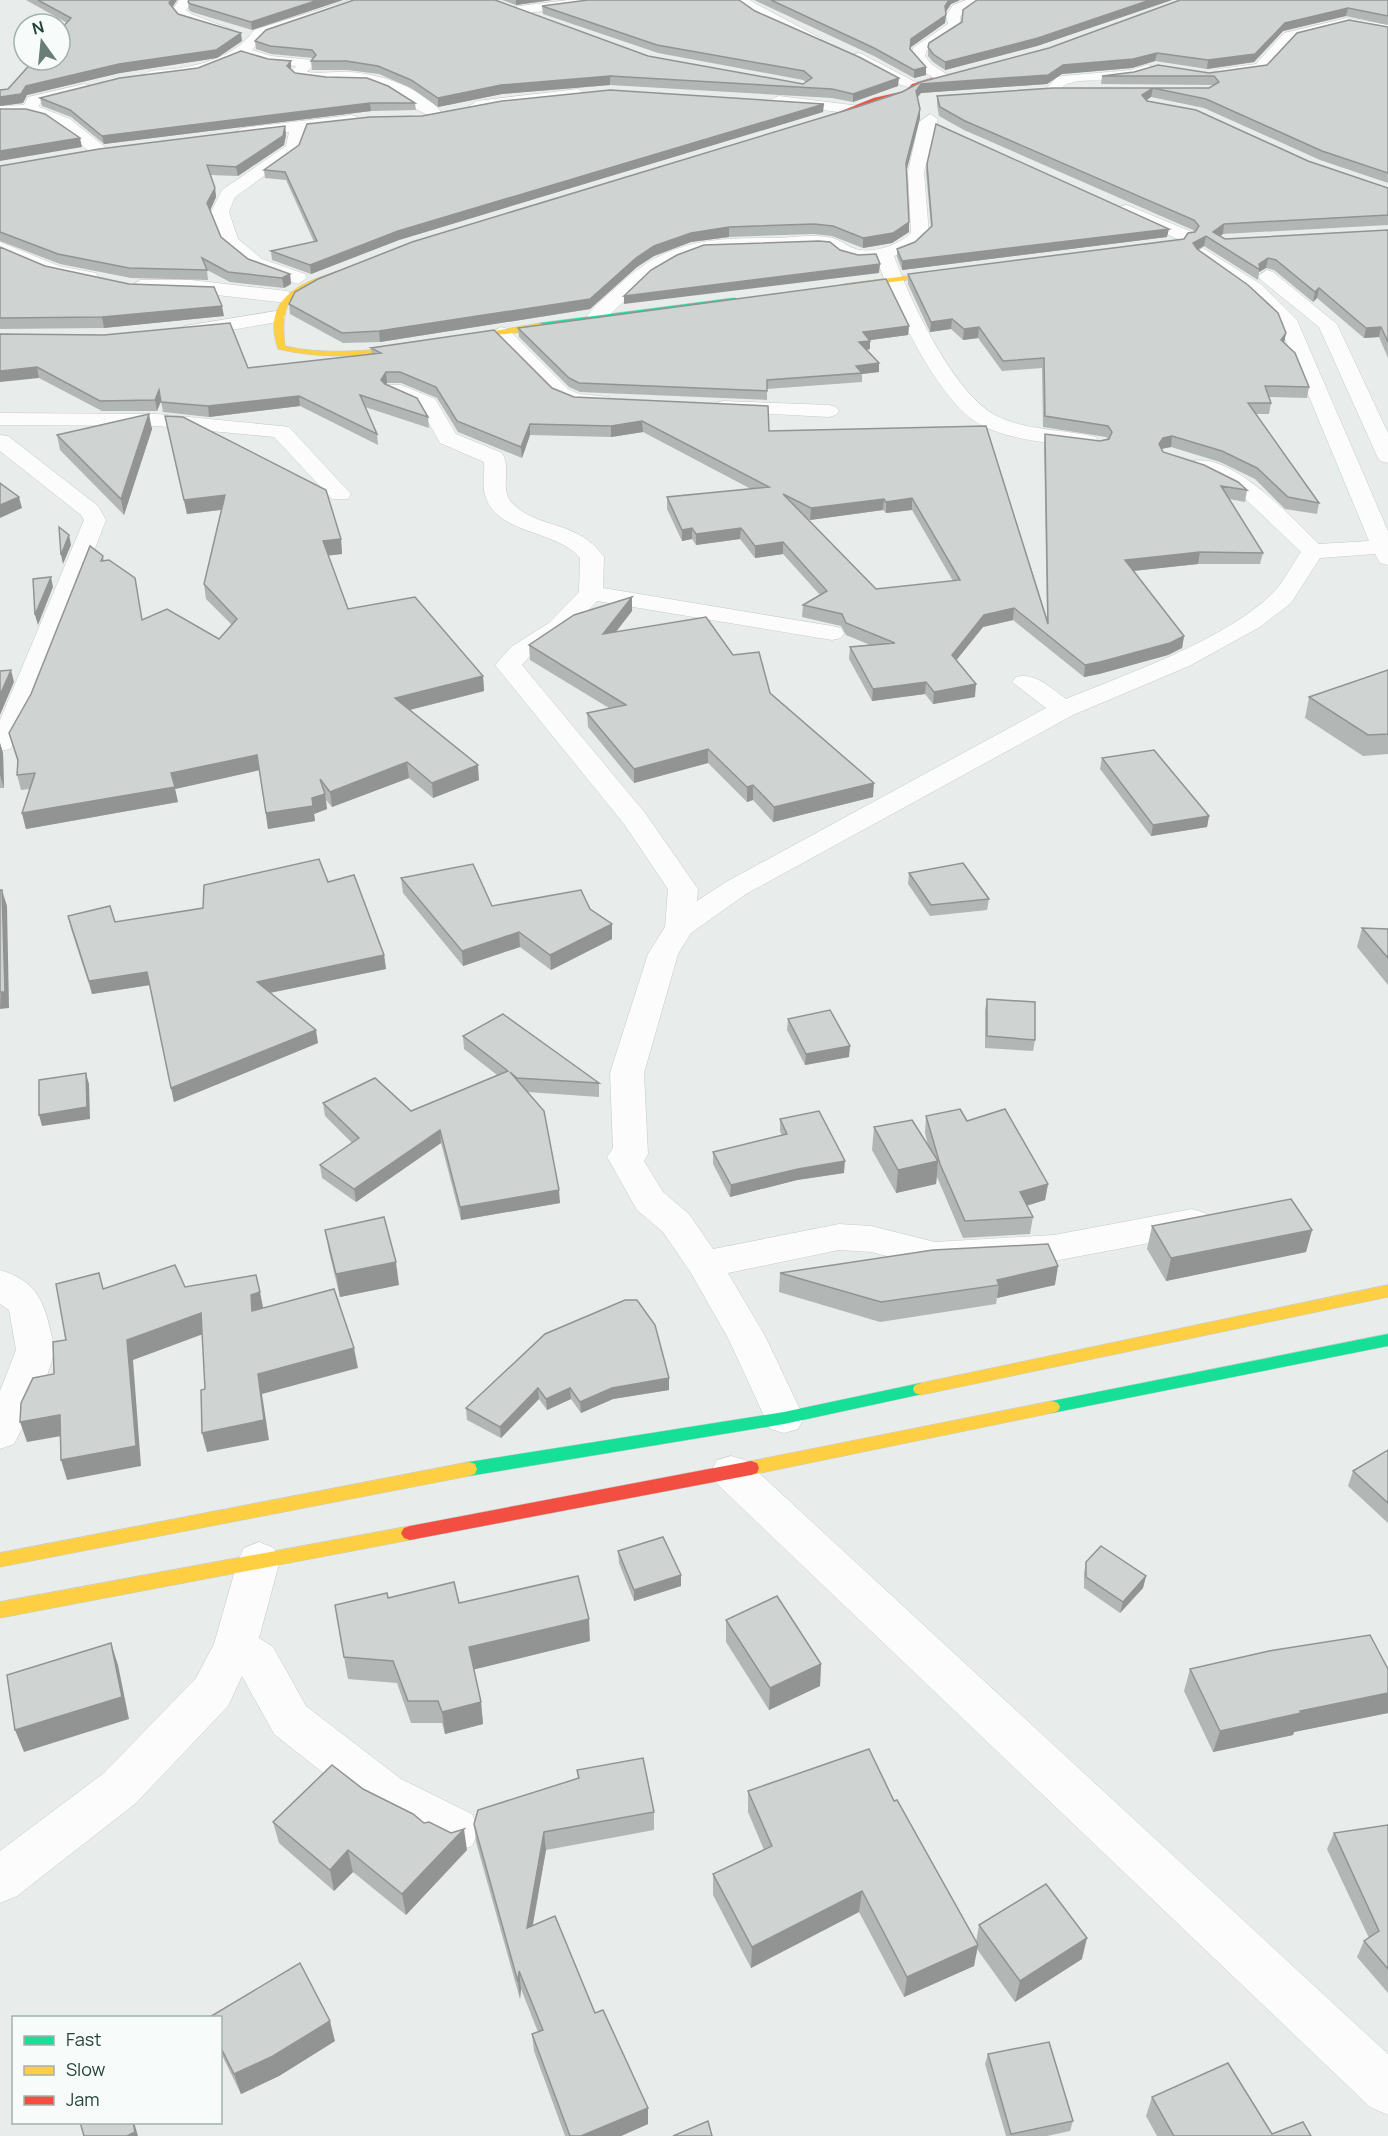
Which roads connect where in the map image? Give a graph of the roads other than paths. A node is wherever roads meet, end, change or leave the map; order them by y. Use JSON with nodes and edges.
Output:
{"nodes":[{"id":1,"x":186,"y":0,"type":"edge"},
{"id":2,"x":364,"y":0,"type":"edge"},
{"id":3,"x":600,"y":0,"type":"edge"},
{"id":4,"x":739,"y":0,"type":"edge"},
{"id":5,"x":977,"y":0,"type":"edge"},
{"id":6,"x":496,"y":5,"type":"edge"},
{"id":7,"x":512,"y":11,"type":"junction"},
{"id":8,"x":546,"y":24,"type":"edge"},
{"id":9,"x":1388,"y":29,"type":"edge"},
{"id":10,"x":256,"y":38,"type":"junction"},
{"id":11,"x":827,"y":45,"type":"edge"},
{"id":12,"x":239,"y":51,"type":"junction"},
{"id":13,"x":845,"y":52,"type":"edge"},
{"id":14,"x":1162,"y":67,"type":"edge"},
{"id":15,"x":1260,"y":68,"type":"junction"},
{"id":16,"x":950,"y":75,"type":"joint"},
{"id":17,"x":1207,"y":75,"type":"edge"},
{"id":18,"x":130,"y":78,"type":"edge"},
{"id":19,"x":98,"y":84,"type":"edge"},
{"id":20,"x":1256,"y":85,"type":"edge"},
{"id":21,"x":911,"y":88,"type":"junction"},
{"id":22,"x":834,"y":90,"type":"edge"},
{"id":23,"x":599,"y":92,"type":"edge"},
{"id":24,"x":1114,"y":92,"type":"edge"},
{"id":25,"x":876,"y":99,"type":"junction"},
{"id":26,"x":766,"y":100,"type":"edge"},
{"id":27,"x":31,"y":109,"type":"junction"},
{"id":28,"x":855,"y":109,"type":"junction"},
{"id":29,"x":0,"y":111,"type":"edge"},
{"id":30,"x":446,"y":112,"type":"junction"},
{"id":31,"x":412,"y":117,"type":"edge"},
{"id":32,"x":371,"y":118,"type":"edge"},
{"id":33,"x":930,"y":118,"type":"junction"},
{"id":34,"x":810,"y":123,"type":"edge"},
{"id":35,"x":299,"y":126,"type":"junction"},
{"id":36,"x":948,"y":130,"type":"edge"},
{"id":37,"x":229,"y":135,"type":"edge"},
{"id":38,"x":78,"y":155,"type":"edge"},
{"id":39,"x":1110,"y":203,"type":"edge"},
{"id":40,"x":1212,"y":246,"type":"junction"},
{"id":41,"x":0,"y":247,"type":"edge"},
{"id":42,"x":884,"y":254,"type":"junction"},
{"id":43,"x":353,"y":267,"type":"edge"},
{"id":44,"x":963,"y":271,"type":"edge"},
{"id":45,"x":892,"y":280,"type":"junction"},
{"id":46,"x":311,"y":283,"type":"junction"},
{"id":47,"x":833,"y":287,"type":"edge"},
{"id":48,"x":287,"y":297,"type":"junction"},
{"id":49,"x":750,"y":298,"type":"edge"},
{"id":50,"x":597,"y":316,"type":"junction"},
{"id":51,"x":276,"y":318,"type":"junction"},
{"id":52,"x":170,"y":333,"type":"edge"},
{"id":53,"x":501,"y":333,"type":"junction"},
{"id":54,"x":394,"y":389,"type":"edge"},
{"id":55,"x":622,"y":402,"type":"edge"},
{"id":56,"x":703,"y":406,"type":"edge"},
{"id":57,"x":829,"y":411,"type":"dead end"},
{"id":58,"x":0,"y":419,"type":"edge"},
{"id":59,"x":0,"y":441,"type":"edge"},
{"id":60,"x":1098,"y":444,"type":"edge"},
{"id":61,"x":1388,"y":456,"type":"edge"},
{"id":62,"x":1180,"y":460,"type":"edge"},
{"id":63,"x":339,"y":494,"type":"dead end"},
{"id":64,"x":1313,"y":551,"type":"junction"},
{"id":65,"x":1385,"y":552,"type":"edge"},
{"id":66,"x":591,"y":593,"type":"junction"},
{"id":67,"x":832,"y":633,"type":"dead end"},
{"id":68,"x":1025,"y":682,"type":"dead end"},
{"id":69,"x":1064,"y":709,"type":"junction"},
{"id":70,"x":0,"y":743,"type":"edge"},
{"id":71,"x":680,"y":927,"type":"junction"},
{"id":72,"x":1192,"y":1222,"type":"edge"},
{"id":73,"x":704,"y":1264,"type":"junction"},
{"id":74,"x":0,"y":1284,"type":"edge"},
{"id":75,"x":1388,"y":1291,"type":"edge"},
{"id":76,"x":1388,"y":1340,"type":"edge"},
{"id":77,"x":784,"y":1418,"type":"junction"},
{"id":78,"x":0,"y":1433,"type":"edge"},
{"id":79,"x":731,"y":1472,"type":"junction"},
{"id":80,"x":0,"y":1560,"type":"edge"},
{"id":81,"x":259,"y":1560,"type":"junction"},
{"id":82,"x":0,"y":1610,"type":"edge"},
{"id":83,"x":235,"y":1646,"type":"junction"},
{"id":84,"x":455,"y":1830,"type":"edge"},
{"id":85,"x":0,"y":1880,"type":"edge"},
{"id":86,"x":1388,"y":2089,"type":"edge"}],
"edges":[{"from":1,"to":10,"type":"street"},
{"from":2,"to":10,"type":"street"},
{"from":3,"to":7,"type":"street"},
{"from":4,"to":11,"type":"street"},
{"from":5,"to":16,"type":"street"},
{"from":6,"to":7,"type":"street"},
{"from":7,"to":8,"type":"street"},
{"from":9,"to":15,"type":"street"},
{"from":10,"to":12,"type":"street"},
{"from":12,"to":18,"type":"street"},
{"from":12,"to":30,"type":"street"},
{"from":13,"to":21,"type":"street"},
{"from":14,"to":24,"type":"street"},
{"from":15,"to":17,"type":"street"},
{"from":15,"to":20,"type":"street"},
{"from":16,"to":21,"type":"main road"},
{"from":19,"to":27,"type":"street"},
{"from":21,"to":25,"type":"main road"},
{"from":21,"to":33,"type":"street"},
{"from":22,"to":25,"type":"street"},
{"from":23,"to":30,"type":"street"},
{"from":25,"to":28,"type":"main road"},
{"from":26,"to":28,"type":"street"},
{"from":27,"to":29,"type":"street"},
{"from":27,"to":38,"type":"street"},
{"from":28,"to":34,"type":"main road"},
{"from":30,"to":31,"type":"street"},
{"from":32,"to":35,"type":"street"},
{"from":33,"to":36,"type":"street"},
{"from":33,"to":42,"type":"street"},
{"from":35,"to":37,"type":"street"},
{"from":35,"to":46,"type":"street"},
{"from":39,"to":40,"type":"street"},
{"from":40,"to":61,"type":"street"},
{"from":40,"to":65,"type":"street"},
{"from":41,"to":48,"type":"street"},
{"from":42,"to":45,"type":"street"},
{"from":42,"to":50,"type":"street"},
{"from":43,"to":46,"type":"main road"},
{"from":44,"to":45,"type":"main road"},
{"from":45,"to":47,"type":"main road"},
{"from":45,"to":60,"type":"street"},
{"from":46,"to":48,"type":"main road"},
{"from":48,"to":51,"type":"main road"},
{"from":49,"to":50,"type":"main road"},
{"from":50,"to":53,"type":"main road"},
{"from":51,"to":52,"type":"street"},
{"from":51,"to":53,"type":"main road"},
{"from":53,"to":55,"type":"street"},
{"from":54,"to":66,"type":"street"},
{"from":56,"to":57,"type":"street"},
{"from":58,"to":63,"type":"street"},
{"from":59,"to":70,"type":"street"},
{"from":62,"to":64,"type":"street"},
{"from":64,"to":65,"type":"street"},
{"from":64,"to":69,"type":"street"},
{"from":66,"to":67,"type":"street"},
{"from":66,"to":71,"type":"street"},
{"from":68,"to":69,"type":"street"},
{"from":69,"to":71,"type":"street"},
{"from":71,"to":73,"type":"street"},
{"from":72,"to":73,"type":"street"},
{"from":73,"to":77,"type":"street"},
{"from":74,"to":78,"type":"street"},
{"from":75,"to":77,"type":"main road"},
{"from":76,"to":79,"type":"main road"},
{"from":77,"to":80,"type":"main road"},
{"from":79,"to":81,"type":"main road"},
{"from":79,"to":86,"type":"street"},
{"from":81,"to":82,"type":"main road"},
{"from":81,"to":83,"type":"street"},
{"from":83,"to":84,"type":"street"},
{"from":83,"to":85,"type":"street"}]}
